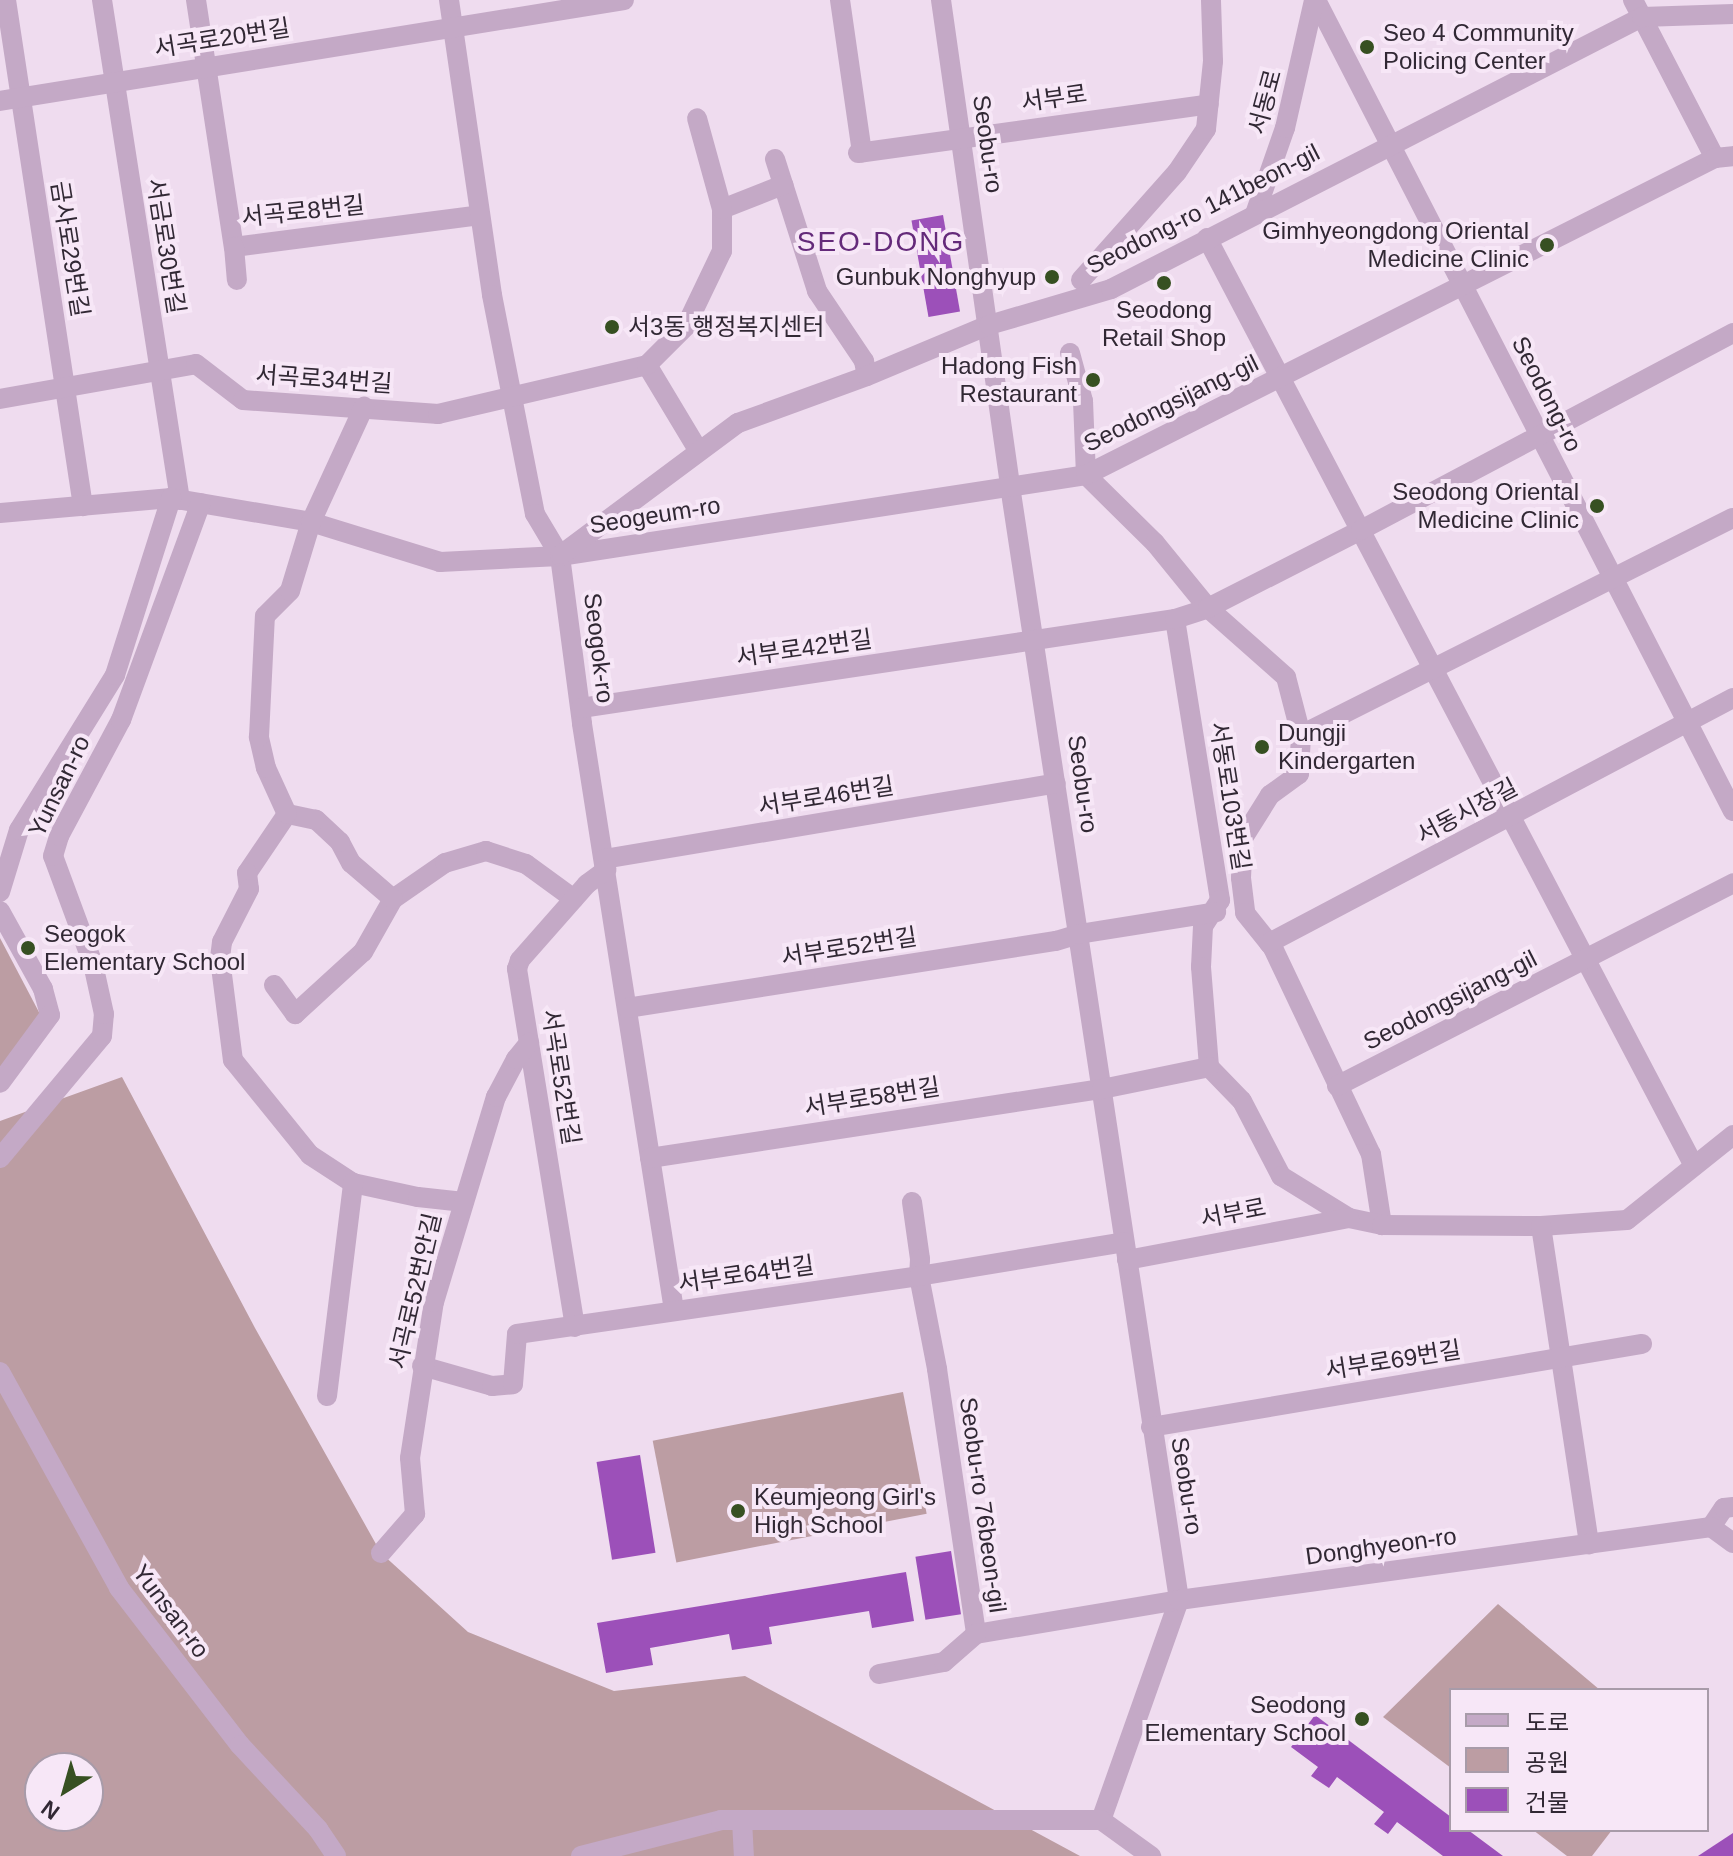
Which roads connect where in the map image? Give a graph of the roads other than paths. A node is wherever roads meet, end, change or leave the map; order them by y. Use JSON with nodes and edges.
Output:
{"nodes":[{"id":1,"x":6,"y":0,"type":"edge"},
{"id":2,"x":102,"y":0,"type":"edge"},
{"id":3,"x":196,"y":0,"type":"edge"},
{"id":4,"x":449,"y":0,"type":"edge"},
{"id":5,"x":624,"y":0,"type":"edge"},
{"id":6,"x":840,"y":0,"type":"edge"},
{"id":7,"x":941,"y":0,"type":"edge"},
{"id":8,"x":1211,"y":0,"type":"edge"},
{"id":9,"x":1315,"y":0,"type":"edge"},
{"id":10,"x":1638,"y":8,"type":"edge"},
{"id":11,"x":1733,"y":14,"type":"edge"},
{"id":12,"x":453,"y":27,"type":"junction"},
{"id":13,"x":206,"y":67,"type":"junction"},
{"id":14,"x":115,"y":82,"type":"junction"},
{"id":15,"x":21,"y":97,"type":"junction"},
{"id":16,"x":0,"y":101,"type":"edge"},
{"id":17,"x":1209,"y":104,"type":"junction"},
{"id":18,"x":697,"y":118,"type":"dead end"},
{"id":19,"x":961,"y":137,"type":"junction"},
{"id":20,"x":1390,"y":144,"type":"junction"},
{"id":21,"x":1724,"y":157,"type":"edge"},
{"id":22,"x":775,"y":159,"type":"dead end"},
{"id":23,"x":783,"y":185,"type":"junction"},
{"id":24,"x":722,"y":209,"type":"junction"},
{"id":25,"x":1255,"y":214,"type":"junction"},
{"id":26,"x":480,"y":215,"type":"junction"},
{"id":27,"x":1207,"y":238,"type":"junction"},
{"id":28,"x":234,"y":247,"type":"junction"},
{"id":29,"x":237,"y":280,"type":"dead end"},
{"id":30,"x":1081,"y":280,"type":"dead end"},
{"id":31,"x":1463,"y":286,"type":"junction"},
{"id":32,"x":989,"y":325,"type":"junction"},
{"id":33,"x":1733,"y":333,"type":"edge"},
{"id":34,"x":1070,"y":353,"type":"dead end"},
{"id":35,"x":647,"y":365,"type":"junction"},
{"id":36,"x":159,"y":371,"type":"junction"},
{"id":37,"x":867,"y":376,"type":"junction"},
{"id":38,"x":1280,"y":378,"type":"junction"},
{"id":39,"x":65,"y":388,"type":"junction"},
{"id":40,"x":513,"y":397,"type":"junction"},
{"id":41,"x":0,"y":399,"type":"edge"},
{"id":42,"x":364,"y":407,"type":"junction"},
{"id":43,"x":1539,"y":434,"type":"junction"},
{"id":44,"x":698,"y":450,"type":"junction"},
{"id":45,"x":1086,"y":475,"type":"junction"},
{"id":46,"x":1010,"y":486,"type":"junction"},
{"id":47,"x":176,"y":499,"type":"junction"},
{"id":48,"x":201,"y":503,"type":"junction"},
{"id":49,"x":83,"y":506,"type":"junction"},
{"id":50,"x":0,"y":513,"type":"edge"},
{"id":51,"x":1733,"y":518,"type":"edge"},
{"id":52,"x":311,"y":522,"type":"junction"},
{"id":53,"x":1361,"y":530,"type":"junction"},
{"id":54,"x":560,"y":556,"type":"junction"},
{"id":55,"x":1613,"y":577,"type":"junction"},
{"id":56,"x":1208,"y":608,"type":"junction"},
{"id":57,"x":1175,"y":619,"type":"junction"},
{"id":58,"x":1035,"y":639,"type":"junction"},
{"id":59,"x":1433,"y":668,"type":"junction"},
{"id":60,"x":1733,"y":698,"type":"edge"},
{"id":61,"x":581,"y":708,"type":"junction"},
{"id":62,"x":1687,"y":721,"type":"junction"},
{"id":63,"x":1301,"y":735,"type":"junction"},
{"id":64,"x":1056,"y":783,"type":"junction"},
{"id":65,"x":1733,"y":811,"type":"edge"},
{"id":66,"x":287,"y":814,"type":"junction"},
{"id":67,"x":1511,"y":817,"type":"junction"},
{"id":68,"x":605,"y":864,"type":"junction"},
{"id":69,"x":1733,"y":883,"type":"edge"},
{"id":70,"x":0,"y":892,"type":"edge"},
{"id":71,"x":393,"y":899,"type":"junction"},
{"id":72,"x":574,"y":899,"type":"junction"},
{"id":73,"x":0,"y":911,"type":"edge"},
{"id":74,"x":1211,"y":913,"type":"junction"},
{"id":75,"x":1245,"y":913,"type":"junction"},
{"id":76,"x":1079,"y":934,"type":"junction"},
{"id":77,"x":1269,"y":943,"type":"junction"},
{"id":78,"x":1586,"y":960,"type":"junction"},
{"id":79,"x":274,"y":985,"type":"dead end"},
{"id":80,"x":627,"y":1008,"type":"junction"},
{"id":81,"x":529,"y":1043,"type":"junction"},
{"id":82,"x":1209,"y":1067,"type":"junction"},
{"id":83,"x":0,"y":1083,"type":"edge"},
{"id":84,"x":1337,"y":1086,"type":"junction"},
{"id":85,"x":1102,"y":1089,"type":"junction"},
{"id":86,"x":1733,"y":1135,"type":"edge"},
{"id":87,"x":0,"y":1158,"type":"edge"},
{"id":88,"x":650,"y":1158,"type":"junction"},
{"id":89,"x":1694,"y":1166,"type":"junction"},
{"id":90,"x":353,"y":1183,"type":"junction"},
{"id":91,"x":464,"y":1202,"type":"junction"},
{"id":92,"x":912,"y":1202,"type":"dead end"},
{"id":93,"x":1349,"y":1218,"type":"junction"},
{"id":94,"x":1382,"y":1225,"type":"junction"},
{"id":95,"x":1541,"y":1226,"type":"junction"},
{"id":96,"x":1125,"y":1251,"type":"junction"},
{"id":97,"x":919,"y":1276,"type":"junction"},
{"id":98,"x":674,"y":1310,"type":"junction"},
{"id":99,"x":575,"y":1327,"type":"junction"},
{"id":100,"x":1642,"y":1344,"type":"dead end"},
{"id":101,"x":1560,"y":1358,"type":"junction"},
{"id":102,"x":422,"y":1366,"type":"junction"},
{"id":103,"x":0,"y":1372,"type":"edge"},
{"id":104,"x":327,"y":1396,"type":"dead end"},
{"id":105,"x":1151,"y":1427,"type":"junction"},
{"id":106,"x":1733,"y":1507,"type":"edge"},
{"id":107,"x":1711,"y":1527,"type":"junction"},
{"id":108,"x":1733,"y":1543,"type":"edge"},
{"id":109,"x":1589,"y":1544,"type":"junction"},
{"id":110,"x":381,"y":1553,"type":"dead end"},
{"id":111,"x":1179,"y":1600,"type":"junction"},
{"id":112,"x":976,"y":1634,"type":"junction"},
{"id":113,"x":879,"y":1674,"type":"dead end"},
{"id":114,"x":742,"y":1820,"type":"junction"},
{"id":115,"x":1101,"y":1820,"type":"junction"},
{"id":116,"x":336,"y":1856,"type":"edge"},
{"id":117,"x":581,"y":1856,"type":"edge"},
{"id":118,"x":744,"y":1856,"type":"edge"},
{"id":119,"x":1151,"y":1856,"type":"edge"}],
"edges":[{"from":1,"to":15,"type":"street","name":"금사로29번길"},
{"from":2,"to":14,"type":"street","name":"서금로30번길"},
{"from":3,"to":13,"type":"street","name":"서곡로8번길"},
{"from":4,"to":12,"type":"street","name":"Seogok-ro"},
{"from":5,"to":12,"type":"street","name":"서곡로20번길"},
{"from":6,"to":19,"type":"street","name":"서부로"},
{"from":7,"to":19,"type":"street","name":"Seobu-ro"},
{"from":8,"to":17,"type":"street"},
{"from":9,"to":20,"type":"street","name":"Seodong-ro"},
{"from":9,"to":25,"type":"street","name":"서동로"},
{"from":10,"to":11,"type":"street"},
{"from":10,"to":20,"type":"street","name":"Seodong-ro 141beon-gil"},
{"from":10,"to":21,"type":"street"},
{"from":12,"to":13,"type":"street","name":"서곡로20번길"},
{"from":12,"to":26,"type":"street","name":"Seogok-ro"},
{"from":13,"to":14,"type":"street","name":"서곡로20번길"},
{"from":13,"to":28,"type":"street","name":"서곡로8번길"},
{"from":14,"to":15,"type":"street","name":"서곡로20번길"},
{"from":14,"to":36,"type":"street","name":"서금로30번길"},
{"from":15,"to":16,"type":"street","name":"서곡로20번길"},
{"from":15,"to":39,"type":"street","name":"금사로29번길"},
{"from":17,"to":19,"type":"street","name":"서부로"},
{"from":17,"to":30,"type":"street"},
{"from":18,"to":24,"type":"street"},
{"from":19,"to":32,"type":"street","name":"Seobu-ro"},
{"from":20,"to":25,"type":"street","name":"Seodong-ro 141beon-gil"},
{"from":20,"to":31,"type":"street","name":"Seodong-ro"},
{"from":21,"to":31,"type":"street","name":"Seodongsijang-gil"},
{"from":22,"to":23,"type":"street"},
{"from":23,"to":24,"type":"street"},
{"from":23,"to":37,"type":"street"},
{"from":24,"to":35,"type":"street"},
{"from":25,"to":27,"type":"street","name":"Seodong-ro 141beon-gil"},
{"from":26,"to":28,"type":"street","name":"서곡로8번길"},
{"from":26,"to":40,"type":"street","name":"Seogok-ro"},
{"from":27,"to":32,"type":"street","name":"Seodong-ro 141beon-gil"},
{"from":27,"to":38,"type":"street","name":"Seodongsijang-gil"},
{"from":28,"to":29,"type":"street"},
{"from":31,"to":38,"type":"street","name":"Seodongsijang-gil"},
{"from":31,"to":43,"type":"street","name":"Seodong-ro"},
{"from":32,"to":37,"type":"street","name":"Seodong-ro 141beon-gil"},
{"from":32,"to":46,"type":"street","name":"Seobu-ro"},
{"from":33,"to":43,"type":"street"},
{"from":34,"to":45,"type":"street"},
{"from":35,"to":40,"type":"street","name":"서곡로34번길"},
{"from":35,"to":44,"type":"street"},
{"from":36,"to":39,"type":"street","name":"서곡로34번길"},
{"from":36,"to":42,"type":"street","name":"서곡로34번길"},
{"from":36,"to":47,"type":"street","name":"서금로30번길"},
{"from":37,"to":44,"type":"street","name":"Seodong-ro 141beon-gil"},
{"from":38,"to":45,"type":"street","name":"Seodongsijang-gil"},
{"from":38,"to":53,"type":"street","name":"Seodongsijang-gil"},
{"from":39,"to":41,"type":"street","name":"서곡로34번길"},
{"from":39,"to":49,"type":"street","name":"금사로29번길"},
{"from":40,"to":42,"type":"street","name":"서곡로34번길"},
{"from":40,"to":54,"type":"street","name":"Seogok-ro"},
{"from":42,"to":52,"type":"street"},
{"from":43,"to":53,"type":"street"},
{"from":43,"to":55,"type":"street","name":"Seodong-ro"},
{"from":44,"to":54,"type":"street","name":"Seodong-ro 141beon-gil"},
{"from":45,"to":46,"type":"street"},
{"from":45,"to":56,"type":"street"},
{"from":46,"to":54,"type":"street","name":"Seogeum-ro"},
{"from":46,"to":58,"type":"street","name":"Seobu-ro"},
{"from":47,"to":48,"type":"street","name":"Seogeum-ro"},
{"from":47,"to":49,"type":"street","name":"Seogeum-ro"},
{"from":47,"to":70,"type":"street"},
{"from":48,"to":52,"type":"street","name":"Seogeum-ro"},
{"from":48,"to":87,"type":"street","name":"Yunsan-ro"},
{"from":49,"to":50,"type":"street","name":"Seogeum-ro"},
{"from":51,"to":55,"type":"street"},
{"from":52,"to":54,"type":"street","name":"Seogeum-ro"},
{"from":52,"to":66,"type":"street"},
{"from":53,"to":56,"type":"street"},
{"from":53,"to":59,"type":"street","name":"Seodongsijang-gil"},
{"from":54,"to":61,"type":"street","name":"Seogok-ro"},
{"from":55,"to":59,"type":"street"},
{"from":55,"to":62,"type":"street","name":"Seodong-ro"},
{"from":56,"to":57,"type":"street"},
{"from":56,"to":63,"type":"street"},
{"from":57,"to":58,"type":"street"},
{"from":57,"to":74,"type":"street","name":"서동로103번길"},
{"from":58,"to":61,"type":"street","name":"서부로42번길"},
{"from":58,"to":64,"type":"street","name":"Seobu-ro"},
{"from":59,"to":63,"type":"street"},
{"from":59,"to":67,"type":"street","name":"Seodongsijang-gil"},
{"from":60,"to":62,"type":"street","name":"서동시장길"},
{"from":61,"to":68,"type":"street","name":"Seogok-ro"},
{"from":62,"to":65,"type":"street","name":"Seodong-ro"},
{"from":62,"to":67,"type":"street","name":"서동시장길"},
{"from":63,"to":75,"type":"street"},
{"from":64,"to":68,"type":"street","name":"서부로46번길"},
{"from":64,"to":76,"type":"street","name":"Seobu-ro"},
{"from":66,"to":71,"type":"street"},
{"from":66,"to":90,"type":"street"},
{"from":67,"to":77,"type":"street","name":"서동시장길"},
{"from":67,"to":78,"type":"street","name":"Seodongsijang-gil"},
{"from":68,"to":72,"type":"street","name":"서곡로52번길"},
{"from":68,"to":80,"type":"street","name":"Seogok-ro"},
{"from":69,"to":78,"type":"street","name":"Seodongsijang-gil"},
{"from":71,"to":72,"type":"street"},
{"from":71,"to":79,"type":"street"},
{"from":72,"to":81,"type":"street","name":"서곡로52번길"},
{"from":73,"to":83,"type":"street"},
{"from":74,"to":75,"type":"street"},
{"from":74,"to":76,"type":"street"},
{"from":74,"to":82,"type":"street","name":"서동로103번길"},
{"from":75,"to":77,"type":"street"},
{"from":76,"to":80,"type":"street","name":"서부로52번길"},
{"from":76,"to":85,"type":"street","name":"Seobu-ro"},
{"from":77,"to":84,"type":"street"},
{"from":78,"to":84,"type":"street","name":"Seodongsijang-gil"},
{"from":78,"to":89,"type":"street","name":"Seodongsijang-gil"},
{"from":80,"to":88,"type":"street","name":"Seogok-ro"},
{"from":81,"to":91,"type":"street","name":"서곡로52번안길"},
{"from":81,"to":99,"type":"street","name":"서곡로52번길"},
{"from":82,"to":85,"type":"street"},
{"from":82,"to":93,"type":"street"},
{"from":84,"to":94,"type":"street"},
{"from":85,"to":88,"type":"street","name":"서부로58번길"},
{"from":85,"to":96,"type":"street","name":"Seobu-ro"},
{"from":86,"to":89,"type":"street"},
{"from":88,"to":98,"type":"street","name":"Seogok-ro"},
{"from":89,"to":95,"type":"street"},
{"from":90,"to":91,"type":"street"},
{"from":90,"to":104,"type":"street"},
{"from":91,"to":102,"type":"street","name":"서곡로52번안길"},
{"from":92,"to":97,"type":"street","name":"Seobu-ro 76beon-gil"},
{"from":93,"to":94,"type":"street"},
{"from":93,"to":96,"type":"street","name":"서부로"},
{"from":94,"to":95,"type":"street"},
{"from":95,"to":101,"type":"street"},
{"from":96,"to":97,"type":"street","name":"서부로64번길"},
{"from":96,"to":105,"type":"street","name":"Seobu-ro"},
{"from":97,"to":98,"type":"street","name":"서부로64번길"},
{"from":97,"to":112,"type":"street","name":"Seobu-ro 76beon-gil"},
{"from":98,"to":99,"type":"street","name":"서부로64번길"},
{"from":99,"to":102,"type":"street","name":"서부로64번길"},
{"from":100,"to":101,"type":"street","name":"서부로69번길"},
{"from":101,"to":105,"type":"street","name":"서부로69번길"},
{"from":101,"to":109,"type":"street"},
{"from":102,"to":110,"type":"street","name":"서곡로52번안길"},
{"from":103,"to":116,"type":"street","name":"Yunsan-ro"},
{"from":105,"to":111,"type":"street","name":"Seobu-ro"},
{"from":106,"to":107,"type":"street"},
{"from":107,"to":108,"type":"street"},
{"from":107,"to":109,"type":"street","name":"Donghyeon-ro"},
{"from":109,"to":111,"type":"street","name":"Donghyeon-ro"},
{"from":111,"to":112,"type":"street","name":"Seobu-ro 76beon-gil"},
{"from":111,"to":115,"type":"street","name":"Seobu-ro"},
{"from":112,"to":113,"type":"street"},
{"from":114,"to":115,"type":"street"},
{"from":114,"to":117,"type":"street"},
{"from":114,"to":118,"type":"street"},
{"from":115,"to":119,"type":"street"}]}
